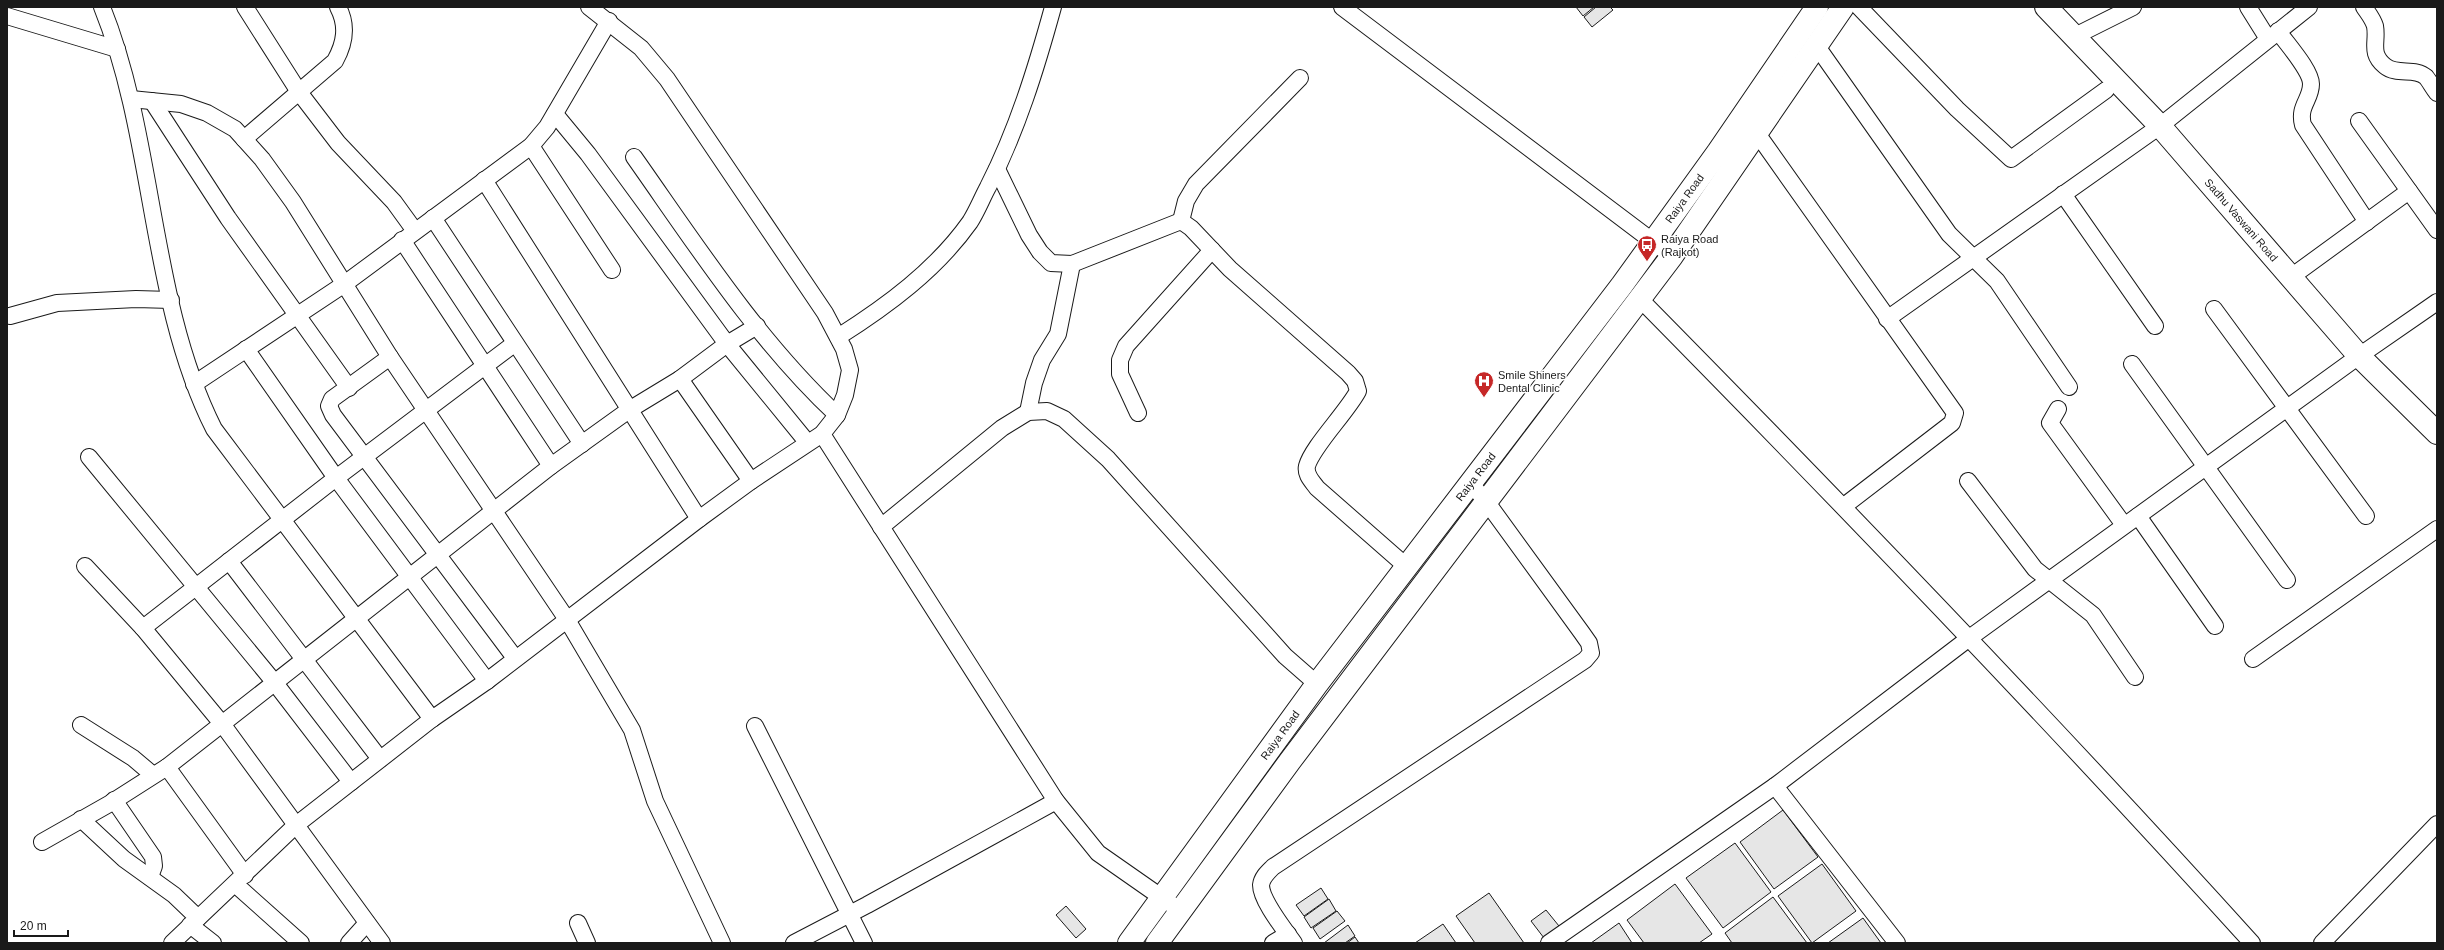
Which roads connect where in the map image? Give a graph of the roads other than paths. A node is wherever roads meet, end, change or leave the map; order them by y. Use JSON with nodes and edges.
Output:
{"nodes":[{"id":1,"x":102,"y":7,"type":"edge"},
{"id":2,"x":245,"y":7,"type":"edge"},
{"id":3,"x":338,"y":7,"type":"edge"},
{"id":4,"x":589,"y":7,"type":"edge"},
{"id":5,"x":1053,"y":7,"type":"edge"},
{"id":6,"x":1342,"y":7,"type":"edge"},
{"id":7,"x":1816,"y":7,"type":"edge"},
{"id":8,"x":1843,"y":7,"type":"edge"},
{"id":9,"x":1859,"y":7,"type":"edge"},
{"id":10,"x":2046,"y":7,"type":"edge"},
{"id":11,"x":2133,"y":7,"type":"edge"},
{"id":12,"x":2248,"y":7,"type":"edge"},
{"id":13,"x":2309,"y":7,"type":"edge"},
{"id":14,"x":2364,"y":7,"type":"edge"},
{"id":15,"x":7,"y":16,"type":"edge"},
{"id":16,"x":609,"y":22,"type":"junction"},
{"id":17,"x":2273,"y":35,"type":"junction"},
{"id":18,"x":2075,"y":36,"type":"junction"},
{"id":19,"x":1816,"y":45,"type":"junction"},
{"id":20,"x":118,"y":49,"type":"junction"},
{"id":21,"x":1300,"y":78,"type":"dead end"},
{"id":22,"x":2106,"y":90,"type":"dead end"},
{"id":23,"x":299,"y":92,"type":"junction"},
{"id":24,"x":2437,"y":93,"type":"edge"},
{"id":25,"x":131,"y":99,"type":"junction"},
{"id":26,"x":152,"y":101,"type":"junction"},
{"id":27,"x":555,"y":114,"type":"junction"},
{"id":28,"x":2359,"y":121,"type":"dead end"},
{"id":29,"x":2160,"y":126,"type":"junction"},
{"id":30,"x":1756,"y":132,"type":"junction"},
{"id":31,"x":244,"y":139,"type":"junction"},
{"id":32,"x":531,"y":146,"type":"junction"},
{"id":33,"x":634,"y":157,"type":"dead end"},
{"id":34,"x":997,"y":169,"type":"junction"},
{"id":35,"x":484,"y":180,"type":"junction"},
{"id":36,"x":2409,"y":191,"type":"junction"},
{"id":37,"x":2063,"y":194,"type":"junction"},
{"id":38,"x":433,"y":218,"type":"junction"},
{"id":39,"x":1181,"y":221,"type":"junction"},
{"id":40,"x":2367,"y":222,"type":"junction"},
{"id":41,"x":2437,"y":230,"type":"edge"},
{"id":42,"x":409,"y":236,"type":"junction"},
{"id":43,"x":1653,"y":242,"type":"junction"},
{"id":44,"x":1212,"y":250,"type":"junction"},
{"id":45,"x":1672,"y":256,"type":"junction"},
{"id":46,"x":1973,"y":258,"type":"junction"},
{"id":47,"x":1072,"y":264,"type":"junction"},
{"id":48,"x":612,"y":270,"type":"dead end"},
{"id":49,"x":2290,"y":277,"type":"junction"},
{"id":50,"x":343,"y":285,"type":"junction"},
{"id":51,"x":1640,"y":299,"type":"junction"},
{"id":52,"x":172,"y":300,"type":"junction"},
{"id":53,"x":2437,"y":302,"type":"edge"},
{"id":54,"x":2214,"y":310,"type":"dead end"},
{"id":55,"x":297,"y":315,"type":"junction"},
{"id":56,"x":10,"y":316,"type":"dead end"},
{"id":57,"x":1887,"y":319,"type":"junction"},
{"id":58,"x":757,"y":326,"type":"junction"},
{"id":59,"x":2155,"y":326,"type":"dead end"},
{"id":60,"x":838,"y":337,"type":"junction"},
{"id":61,"x":514,"y":344,"type":"junction"},
{"id":62,"x":727,"y":344,"type":"junction"},
{"id":63,"x":246,"y":349,"type":"junction"},
{"id":64,"x":2359,"y":356,"type":"junction"},
{"id":65,"x":390,"y":357,"type":"junction"},
{"id":66,"x":2132,"y":364,"type":"dead end"},
{"id":67,"x":486,"y":365,"type":"junction"},
{"id":68,"x":680,"y":379,"type":"junction"},
{"id":69,"x":194,"y":384,"type":"junction"},
{"id":70,"x":2069,"y":387,"type":"dead end"},
{"id":71,"x":348,"y":388,"type":"junction"},
{"id":72,"x":2286,"y":408,"type":"junction"},
{"id":73,"x":426,"y":409,"type":"junction"},
{"id":74,"x":2058,"y":409,"type":"dead end"},
{"id":75,"x":629,"y":410,"type":"junction"},
{"id":76,"x":1028,"y":412,"type":"junction"},
{"id":77,"x":1138,"y":413,"type":"dead end"},
{"id":78,"x":836,"y":415,"type":"junction"},
{"id":79,"x":2437,"y":432,"type":"edge"},
{"id":80,"x":822,"y":434,"type":"junction"},
{"id":81,"x":807,"y":442,"type":"junction"},
{"id":82,"x":582,"y":444,"type":"junction"},
{"id":83,"x":364,"y":456,"type":"junction"},
{"id":84,"x":89,"y":457,"type":"dead end"},
{"id":85,"x":551,"y":466,"type":"junction"},
{"id":86,"x":2206,"y":466,"type":"junction"},
{"id":87,"x":336,"y":478,"type":"junction"},
{"id":88,"x":751,"y":481,"type":"junction"},
{"id":89,"x":1968,"y":481,"type":"dead end"},
{"id":90,"x":1472,"y":484,"type":"junction"},
{"id":91,"x":1486,"y":501,"type":"junction"},
{"id":92,"x":1844,"y":506,"type":"junction"},
{"id":93,"x":494,"y":511,"type":"junction"},
{"id":94,"x":2138,"y":516,"type":"junction"},
{"id":95,"x":2366,"y":516,"type":"dead end"},
{"id":96,"x":282,"y":519,"type":"junction"},
{"id":97,"x":699,"y":519,"type":"junction"},
{"id":98,"x":2124,"y":525,"type":"junction"},
{"id":99,"x":881,"y":526,"type":"junction"},
{"id":100,"x":2437,"y":529,"type":"edge"},
{"id":101,"x":438,"y":554,"type":"junction"},
{"id":102,"x":230,"y":561,"type":"junction"},
{"id":103,"x":85,"y":566,"type":"dead end"},
{"id":104,"x":1408,"y":568,"type":"junction"},
{"id":105,"x":410,"y":576,"type":"junction"},
{"id":106,"x":2287,"y":580,"type":"dead end"},
{"id":107,"x":2048,"y":581,"type":"junction"},
{"id":108,"x":196,"y":588,"type":"junction"},
{"id":109,"x":356,"y":618,"type":"junction"},
{"id":110,"x":566,"y":618,"type":"junction"},
{"id":111,"x":2215,"y":626,"type":"dead end"},
{"id":112,"x":144,"y":628,"type":"junction"},
{"id":113,"x":1968,"y":639,"type":"junction"},
{"id":114,"x":516,"y":658,"type":"junction"},
{"id":115,"x":2253,"y":659,"type":"dead end"},
{"id":116,"x":304,"y":660,"type":"junction"},
{"id":117,"x":2135,"y":677,"type":"dead end"},
{"id":118,"x":487,"y":681,"type":"junction"},
{"id":119,"x":274,"y":684,"type":"junction"},
{"id":120,"x":1317,"y":684,"type":"junction"},
{"id":121,"x":432,"y":719,"type":"junction"},
{"id":122,"x":81,"y":725,"type":"dead end"},
{"id":123,"x":223,"y":725,"type":"junction"},
{"id":124,"x":755,"y":726,"type":"dead end"},
{"id":125,"x":380,"y":759,"type":"junction"},
{"id":126,"x":167,"y":767,"type":"junction"},
{"id":127,"x":153,"y":776,"type":"junction"},
{"id":128,"x":351,"y":782,"type":"junction"},
{"id":129,"x":1775,"y":786,"type":"junction"},
{"id":130,"x":114,"y":800,"type":"junction"},
{"id":131,"x":1056,"y":801,"type":"junction"},
{"id":132,"x":81,"y":819,"type":"junction"},
{"id":133,"x":2437,"y":824,"type":"edge"},
{"id":134,"x":296,"y":825,"type":"junction"},
{"id":135,"x":42,"y":842,"type":"dead end"},
{"id":136,"x":150,"y":877,"type":"junction"},
{"id":137,"x":240,"y":880,"type":"junction"},
{"id":138,"x":1162,"y":898,"type":"junction"},
{"id":139,"x":1180,"y":911,"type":"junction"},
{"id":140,"x":850,"y":913,"type":"junction"},
{"id":141,"x":194,"y":922,"type":"junction"},
{"id":142,"x":367,"y":923,"type":"junction"},
{"id":143,"x":578,"y":923,"type":"dead end"},
{"id":144,"x":1291,"y":938,"type":"edge"},
{"id":145,"x":172,"y":943,"type":"edge"},
{"id":146,"x":213,"y":943,"type":"edge"},
{"id":147,"x":301,"y":943,"type":"edge"},
{"id":148,"x":349,"y":943,"type":"edge"},
{"id":149,"x":382,"y":943,"type":"edge"},
{"id":150,"x":587,"y":943,"type":"edge"},
{"id":151,"x":722,"y":943,"type":"edge"},
{"id":152,"x":794,"y":943,"type":"edge"},
{"id":153,"x":864,"y":943,"type":"edge"},
{"id":154,"x":1129,"y":943,"type":"edge"},
{"id":155,"x":1157,"y":943,"type":"edge"},
{"id":156,"x":1273,"y":943,"type":"edge"},
{"id":157,"x":1549,"y":943,"type":"edge"},
{"id":158,"x":1896,"y":943,"type":"edge"},
{"id":159,"x":2252,"y":943,"type":"edge"},
{"id":160,"x":2322,"y":943,"type":"edge"}],
"edges":[{"from":1,"to":20,"type":"street"},
{"from":2,"to":23,"type":"street"},
{"from":3,"to":23,"type":"street"},
{"from":4,"to":16,"type":"street"},
{"from":5,"to":34,"type":"street"},
{"from":6,"to":43,"type":"street"},
{"from":7,"to":43,"type":"street","name":"Raiya Road"},
{"from":8,"to":19,"type":"street","name":"Raiya Road"},
{"from":9,"to":22,"type":"street"},
{"from":10,"to":18,"type":"street","name":"Sadhu Vaswani Road"},
{"from":11,"to":18,"type":"street"},
{"from":12,"to":17,"type":"street"},
{"from":13,"to":17,"type":"street"},
{"from":14,"to":24,"type":"street"},
{"from":15,"to":20,"type":"street"},
{"from":16,"to":27,"type":"street"},
{"from":16,"to":60,"type":"street"},
{"from":17,"to":29,"type":"street"},
{"from":17,"to":40,"type":"street"},
{"from":18,"to":29,"type":"street","name":"Sadhu Vaswani Road"},
{"from":19,"to":30,"type":"street","name":"Raiya Road"},
{"from":19,"to":46,"type":"street"},
{"from":20,"to":25,"type":"street"},
{"from":21,"to":39,"type":"street"},
{"from":23,"to":31,"type":"street"},
{"from":23,"to":42,"type":"street"},
{"from":25,"to":26,"type":"street"},
{"from":25,"to":52,"type":"street"},
{"from":26,"to":31,"type":"street"},
{"from":26,"to":55,"type":"street"},
{"from":27,"to":32,"type":"street"},
{"from":27,"to":62,"type":"street"},
{"from":28,"to":36,"type":"street"},
{"from":29,"to":37,"type":"street"},
{"from":29,"to":49,"type":"street","name":"Sadhu Vaswani Road"},
{"from":30,"to":45,"type":"street","name":"Raiya Road"},
{"from":30,"to":57,"type":"street"},
{"from":31,"to":50,"type":"street"},
{"from":32,"to":35,"type":"street"},
{"from":32,"to":48,"type":"street"},
{"from":33,"to":58,"type":"street"},
{"from":34,"to":47,"type":"street"},
{"from":34,"to":60,"type":"street"},
{"from":35,"to":38,"type":"street"},
{"from":35,"to":75,"type":"street"},
{"from":36,"to":40,"type":"street"},
{"from":36,"to":41,"type":"street"},
{"from":37,"to":46,"type":"street"},
{"from":37,"to":59,"type":"street"},
{"from":38,"to":42,"type":"street"},
{"from":38,"to":61,"type":"street"},
{"from":39,"to":44,"type":"street"},
{"from":39,"to":47,"type":"street"},
{"from":40,"to":49,"type":"street"},
{"from":42,"to":50,"type":"street"},
{"from":42,"to":67,"type":"street"},
{"from":43,"to":45,"type":"street"},
{"from":43,"to":90,"type":"street","name":"Raiya Road"},
{"from":44,"to":77,"type":"street"},
{"from":44,"to":104,"type":"street"},
{"from":45,"to":51,"type":"street","name":"Raiya Road"},
{"from":46,"to":57,"type":"street"},
{"from":46,"to":70,"type":"street"},
{"from":47,"to":76,"type":"street"},
{"from":49,"to":64,"type":"street","name":"Sadhu Vaswani Road"},
{"from":50,"to":55,"type":"street"},
{"from":50,"to":65,"type":"street"},
{"from":51,"to":91,"type":"street","name":"Raiya Road"},
{"from":51,"to":92,"type":"street"},
{"from":52,"to":56,"type":"street"},
{"from":52,"to":69,"type":"street"},
{"from":53,"to":64,"type":"street"},
{"from":54,"to":72,"type":"street"},
{"from":55,"to":63,"type":"street"},
{"from":55,"to":71,"type":"street"},
{"from":57,"to":92,"type":"street"},
{"from":58,"to":62,"type":"street"},
{"from":58,"to":78,"type":"street"},
{"from":60,"to":78,"type":"street"},
{"from":61,"to":67,"type":"street"},
{"from":61,"to":82,"type":"street"},
{"from":62,"to":68,"type":"street"},
{"from":62,"to":81,"type":"street"},
{"from":63,"to":69,"type":"street"},
{"from":63,"to":87,"type":"street"},
{"from":64,"to":72,"type":"street"},
{"from":64,"to":79,"type":"street","name":"Sadhu Vaswani Road"},
{"from":65,"to":71,"type":"street"},
{"from":65,"to":73,"type":"street"},
{"from":66,"to":86,"type":"street"},
{"from":67,"to":73,"type":"street"},
{"from":67,"to":85,"type":"street"},
{"from":68,"to":75,"type":"street"},
{"from":68,"to":88,"type":"street"},
{"from":69,"to":96,"type":"street"},
{"from":71,"to":83,"type":"street"},
{"from":72,"to":86,"type":"street"},
{"from":72,"to":95,"type":"street"},
{"from":73,"to":83,"type":"street"},
{"from":73,"to":93,"type":"street"},
{"from":74,"to":98,"type":"street"},
{"from":75,"to":82,"type":"street"},
{"from":75,"to":97,"type":"street"},
{"from":76,"to":99,"type":"street"},
{"from":76,"to":120,"type":"street"},
{"from":78,"to":80,"type":"street"},
{"from":80,"to":81,"type":"street"},
{"from":80,"to":99,"type":"street"},
{"from":81,"to":88,"type":"street"},
{"from":82,"to":85,"type":"street"},
{"from":83,"to":87,"type":"street"},
{"from":83,"to":101,"type":"street"},
{"from":84,"to":108,"type":"street"},
{"from":85,"to":93,"type":"street"},
{"from":86,"to":94,"type":"street"},
{"from":86,"to":106,"type":"street"},
{"from":87,"to":96,"type":"street"},
{"from":87,"to":105,"type":"street"},
{"from":88,"to":97,"type":"street"},
{"from":89,"to":107,"type":"street"},
{"from":90,"to":91,"type":"street"},
{"from":90,"to":104,"type":"street","name":"Raiya Road"},
{"from":91,"to":139,"type":"street","name":"Raiya Road"},
{"from":91,"to":144,"type":"street"},
{"from":92,"to":113,"type":"street"},
{"from":93,"to":101,"type":"street"},
{"from":93,"to":110,"type":"street"},
{"from":94,"to":98,"type":"street"},
{"from":94,"to":111,"type":"street"},
{"from":96,"to":102,"type":"street"},
{"from":96,"to":109,"type":"street"},
{"from":97,"to":110,"type":"street"},
{"from":98,"to":107,"type":"street"},
{"from":99,"to":131,"type":"street"},
{"from":100,"to":115,"type":"street"},
{"from":101,"to":105,"type":"street"},
{"from":101,"to":114,"type":"street"},
{"from":102,"to":108,"type":"street"},
{"from":102,"to":116,"type":"street"},
{"from":103,"to":112,"type":"street"},
{"from":104,"to":120,"type":"street","name":"Raiya Road"},
{"from":105,"to":109,"type":"street"},
{"from":105,"to":118,"type":"street"},
{"from":107,"to":113,"type":"street"},
{"from":107,"to":117,"type":"street"},
{"from":108,"to":112,"type":"street"},
{"from":108,"to":119,"type":"street"},
{"from":109,"to":116,"type":"street"},
{"from":109,"to":121,"type":"street"},
{"from":110,"to":114,"type":"street"},
{"from":110,"to":151,"type":"street"},
{"from":112,"to":123,"type":"street"},
{"from":113,"to":129,"type":"street"},
{"from":113,"to":159,"type":"street"},
{"from":114,"to":118,"type":"street"},
{"from":116,"to":119,"type":"street"},
{"from":116,"to":125,"type":"street"},
{"from":118,"to":121,"type":"street"},
{"from":119,"to":123,"type":"street"},
{"from":119,"to":128,"type":"street"},
{"from":120,"to":138,"type":"street","name":"Raiya Road"},
{"from":121,"to":125,"type":"street"},
{"from":122,"to":127,"type":"street"},
{"from":123,"to":126,"type":"street"},
{"from":123,"to":134,"type":"street"},
{"from":124,"to":140,"type":"street"},
{"from":125,"to":128,"type":"street"},
{"from":126,"to":127,"type":"street"},
{"from":126,"to":137,"type":"street"},
{"from":127,"to":130,"type":"street"},
{"from":128,"to":134,"type":"street"},
{"from":129,"to":157,"type":"street"},
{"from":129,"to":158,"type":"street"},
{"from":130,"to":132,"type":"street"},
{"from":130,"to":136,"type":"street"},
{"from":131,"to":138,"type":"street"},
{"from":131,"to":140,"type":"street"},
{"from":132,"to":135,"type":"street"},
{"from":132,"to":136,"type":"street"},
{"from":133,"to":160,"type":"street"},
{"from":134,"to":137,"type":"street"},
{"from":134,"to":142,"type":"street"},
{"from":136,"to":141,"type":"street"},
{"from":137,"to":141,"type":"street"},
{"from":137,"to":147,"type":"street"},
{"from":138,"to":139,"type":"street"},
{"from":138,"to":154,"type":"street","name":"Raiya Road"},
{"from":139,"to":155,"type":"street","name":"Raiya Road"},
{"from":140,"to":152,"type":"street"},
{"from":140,"to":153,"type":"street"},
{"from":141,"to":145,"type":"street"},
{"from":141,"to":146,"type":"street"},
{"from":142,"to":148,"type":"street"},
{"from":142,"to":149,"type":"street"},
{"from":143,"to":150,"type":"street"},
{"from":144,"to":156,"type":"street"}]}
